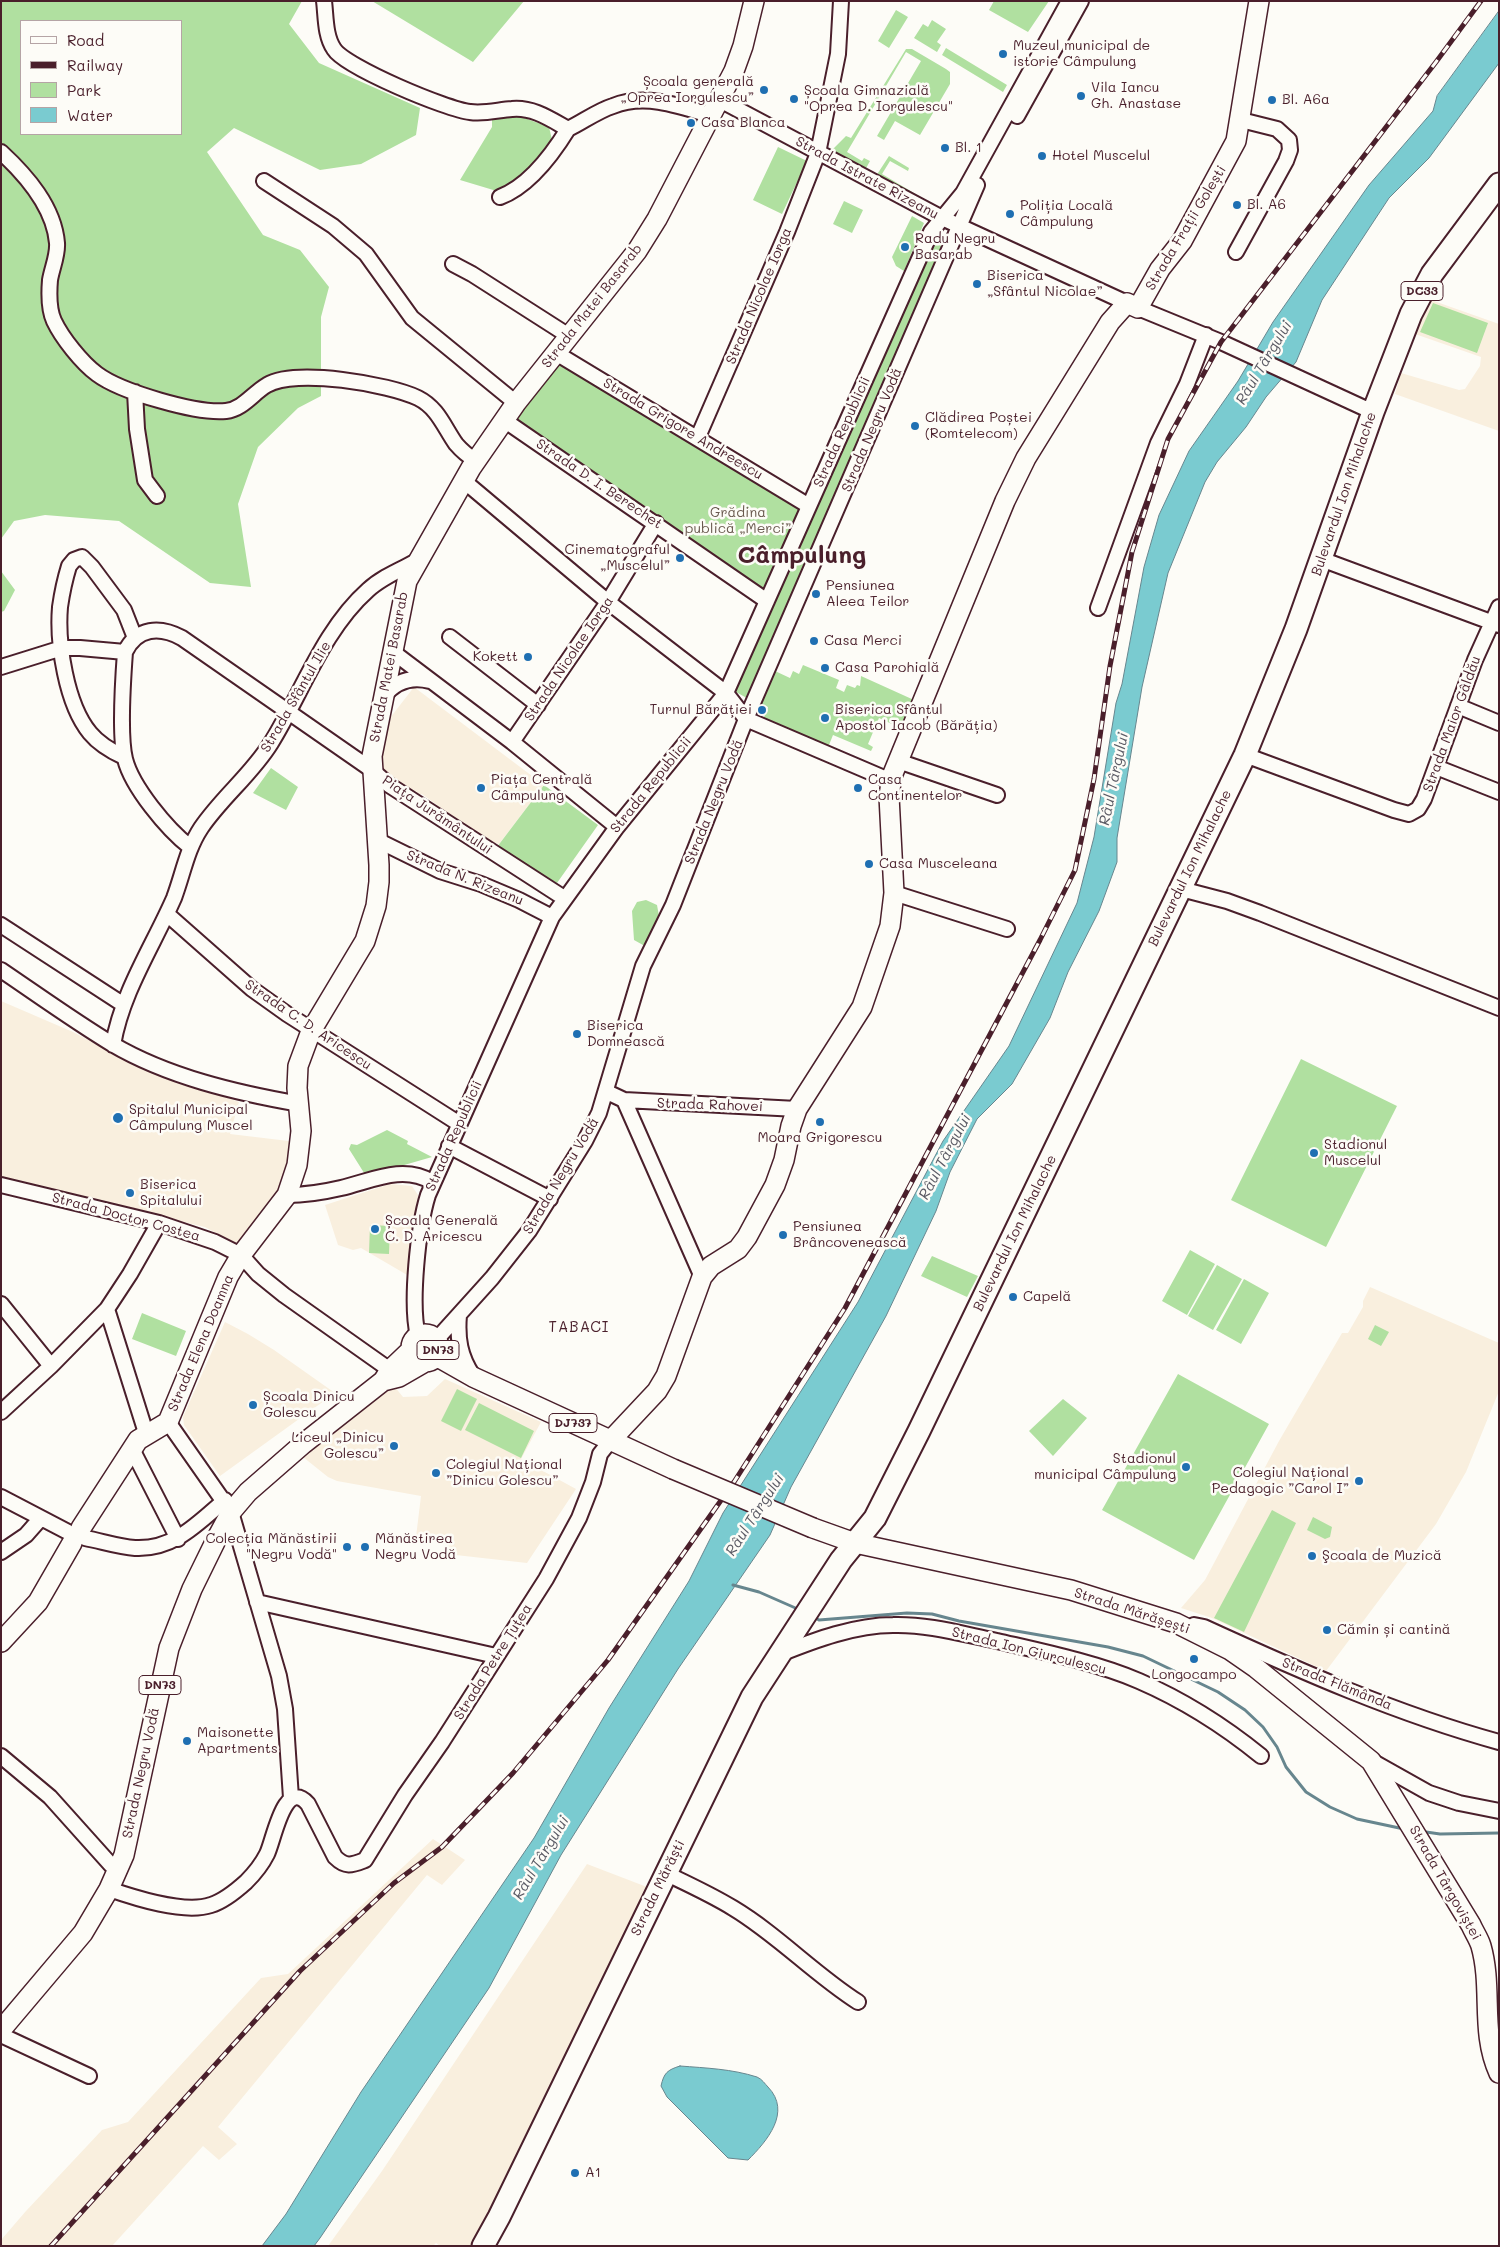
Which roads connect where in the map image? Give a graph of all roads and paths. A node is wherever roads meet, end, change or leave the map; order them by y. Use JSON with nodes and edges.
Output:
{"nodes":[{"id":1,"x":324,"y":1,"type":"edge"},
{"id":2,"x":754,"y":1,"type":"edge"},
{"id":3,"x":841,"y":1,"type":"edge"},
{"id":4,"x":1069,"y":1,"type":"edge"},
{"id":5,"x":1081,"y":1,"type":"edge"},
{"id":6,"x":1259,"y":1,"type":"edge"},
{"id":7,"x":716,"y":108,"type":"junction"},
{"id":8,"x":1241,"y":120,"type":"junction"},
{"id":9,"x":568,"y":129,"type":"junction"},
{"id":10,"x":1,"y":152,"type":"edge"},
{"id":11,"x":818,"y":153,"type":"junction"},
{"id":12,"x":264,"y":181,"type":"dead end"},
{"id":13,"x":1499,"y":184,"type":"edge"},
{"id":14,"x":500,"y":197,"type":"dead end"},
{"id":15,"x":942,"y":218,"type":"junction"},
{"id":16,"x":960,"y":226,"type":"junction"},
{"id":17,"x":1236,"y":252,"type":"dead end"},
{"id":18,"x":454,"y":264,"type":"dead end"},
{"id":19,"x":1133,"y":306,"type":"junction"},
{"id":20,"x":1206,"y":335,"type":"junction"},
{"id":21,"x":569,"y":336,"type":"junction"},
{"id":22,"x":556,"y":353,"type":"junction"},
{"id":23,"x":135,"y":392,"type":"junction"},
{"id":24,"x":516,"y":403,"type":"junction"},
{"id":25,"x":1373,"y":412,"type":"junction"},
{"id":26,"x":504,"y":420,"type":"junction"},
{"id":27,"x":698,"y":437,"type":"junction"},
{"id":28,"x":476,"y":461,"type":"junction"},
{"id":29,"x":464,"y":481,"type":"junction"},
{"id":30,"x":157,"y":496,"type":"dead end"},
{"id":31,"x":809,"y":506,"type":"junction"},
{"id":32,"x":656,"y":523,"type":"junction"},
{"id":33,"x":1321,"y":559,"type":"junction"},
{"id":34,"x":417,"y":561,"type":"junction"},
{"id":35,"x":767,"y":601,"type":"junction"},
{"id":36,"x":608,"y":602,"type":"junction"},
{"id":37,"x":1499,"y":607,"type":"edge"},
{"id":38,"x":1098,"y":608,"type":"dead end"},
{"id":39,"x":1495,"y":623,"type":"edge"},
{"id":40,"x":450,"y":637,"type":"dead end"},
{"id":41,"x":135,"y":638,"type":"junction"},
{"id":42,"x":62,"y":648,"type":"junction"},
{"id":43,"x":125,"y":652,"type":"junction"},
{"id":44,"x":394,"y":652,"type":"junction"},
{"id":45,"x":1,"y":667,"type":"edge"},
{"id":46,"x":434,"y":682,"type":"junction"},
{"id":47,"x":726,"y":693,"type":"junction"},
{"id":48,"x":384,"y":696,"type":"junction"},
{"id":49,"x":538,"y":706,"type":"junction"},
{"id":50,"x":1458,"y":706,"type":"junction"},
{"id":51,"x":287,"y":712,"type":"junction"},
{"id":52,"x":746,"y":719,"type":"junction"},
{"id":53,"x":1499,"y":723,"type":"edge"},
{"id":54,"x":512,"y":742,"type":"junction"},
{"id":55,"x":1244,"y":755,"type":"junction"},
{"id":56,"x":124,"y":757,"type":"junction"},
{"id":57,"x":898,"y":761,"type":"junction"},
{"id":58,"x":1436,"y":767,"type":"junction"},
{"id":59,"x":372,"y":770,"type":"junction"},
{"id":60,"x":891,"y":782,"type":"junction"},
{"id":61,"x":1499,"y":792,"type":"edge"},
{"id":62,"x":997,"y":795,"type":"dead end"},
{"id":63,"x":616,"y":827,"type":"junction"},
{"id":64,"x":378,"y":840,"type":"junction"},
{"id":65,"x":190,"y":847,"type":"junction"},
{"id":66,"x":1181,"y":889,"type":"junction"},
{"id":67,"x":894,"y":893,"type":"junction"},
{"id":68,"x":564,"y":898,"type":"junction"},
{"id":69,"x":167,"y":914,"type":"junction"},
{"id":70,"x":552,"y":917,"type":"junction"},
{"id":71,"x":1,"y":925,"type":"edge"},
{"id":72,"x":1008,"y":928,"type":"dead end"},
{"id":73,"x":1,"y":970,"type":"edge"},
{"id":74,"x":124,"y":1005,"type":"junction"},
{"id":75,"x":1499,"y":1008,"type":"edge"},
{"id":76,"x":311,"y":1031,"type":"junction"},
{"id":77,"x":113,"y":1044,"type":"junction"},
{"id":78,"x":607,"y":1092,"type":"junction"},
{"id":79,"x":624,"y":1100,"type":"junction"},
{"id":80,"x":300,"y":1104,"type":"junction"},
{"id":81,"x":797,"y":1109,"type":"junction"},
{"id":82,"x":458,"y":1123,"type":"junction"},
{"id":83,"x":449,"y":1146,"type":"junction"},
{"id":84,"x":432,"y":1182,"type":"junction"},
{"id":85,"x":1,"y":1185,"type":"edge"},
{"id":86,"x":287,"y":1195,"type":"junction"},
{"id":87,"x":550,"y":1199,"type":"junction"},
{"id":88,"x":158,"y":1223,"type":"junction"},
{"id":89,"x":266,"y":1225,"type":"joint"},
{"id":90,"x":241,"y":1255,"type":"junction"},
{"id":91,"x":702,"y":1276,"type":"junction"},
{"id":92,"x":1,"y":1304,"type":"edge"},
{"id":93,"x":107,"y":1309,"type":"junction"},
{"id":94,"x":458,"y":1315,"type":"junction"},
{"id":95,"x":414,"y":1343,"type":"junction"},
{"id":96,"x":433,"y":1353,"type":"junction"},
{"id":97,"x":51,"y":1366,"type":"junction"},
{"id":98,"x":386,"y":1376,"type":"junction"},
{"id":99,"x":473,"y":1377,"type":"junction"},
{"id":100,"x":4,"y":1403,"type":"edge"},
{"id":101,"x":168,"y":1422,"type":"junction"},
{"id":102,"x":146,"y":1434,"type":"junction"},
{"id":103,"x":611,"y":1440,"type":"junction"},
{"id":104,"x":132,"y":1449,"type":"junction"},
{"id":105,"x":1,"y":1497,"type":"edge"},
{"id":106,"x":228,"y":1506,"type":"junction"},
{"id":107,"x":41,"y":1518,"type":"junction"},
{"id":108,"x":77,"y":1535,"type":"junction"},
{"id":109,"x":178,"y":1539,"type":"junction"},
{"id":110,"x":856,"y":1543,"type":"junction"},
{"id":111,"x":1,"y":1552,"type":"edge"},
{"id":112,"x":258,"y":1602,"type":"junction"},
{"id":113,"x":1176,"y":1623,"type":"junction"},
{"id":114,"x":1,"y":1642,"type":"edge"},
{"id":115,"x":780,"y":1654,"type":"junction"},
{"id":116,"x":496,"y":1656,"type":"junction"},
{"id":117,"x":1499,"y":1742,"type":"edge"},
{"id":118,"x":1,"y":1756,"type":"edge"},
{"id":119,"x":1261,"y":1756,"type":"dead end"},
{"id":120,"x":1371,"y":1761,"type":"junction"},
{"id":121,"x":295,"y":1798,"type":"junction"},
{"id":122,"x":1499,"y":1811,"type":"edge"},
{"id":123,"x":119,"y":1868,"type":"junction"},
{"id":124,"x":665,"y":1873,"type":"junction"},
{"id":125,"x":109,"y":1890,"type":"junction"},
{"id":126,"x":858,"y":2002,"type":"dead end"},
{"id":127,"x":1,"y":2030,"type":"edge"},
{"id":128,"x":1,"y":2035,"type":"edge"},
{"id":129,"x":1499,"y":2073,"type":"edge"},
{"id":130,"x":88,"y":2076,"type":"dead end"},
{"id":131,"x":483,"y":2246,"type":"edge"}],
"edges":[{"from":1,"to":9,"type":"street"},
{"from":2,"to":7,"type":"main road","name":"Strada Matei Basarab"},
{"from":3,"to":11,"type":"street","name":"Strada Nicolae Iorga"},
{"from":4,"to":15,"type":"street","number":"DN73"},
{"from":5,"to":16,"type":"street","name":"Strada Negru Vodă","number":"DN73"},
{"from":6,"to":8,"type":"main road","name":"Strada Frații Golești"},
{"from":7,"to":9,"type":"street","name":"Strada Istrate Rizeanu"},
{"from":7,"to":11,"type":"street","name":"Strada Istrate Rizeanu"},
{"from":7,"to":21,"type":"main road","name":"Strada Matei Basarab"},
{"from":8,"to":17,"type":"street"},
{"from":8,"to":19,"type":"main road","name":"Strada Frații Golești"},
{"from":9,"to":14,"type":"street"},
{"from":10,"to":23,"type":"street"},
{"from":11,"to":15,"type":"street","name":"Strada Istrate Rizeanu"},
{"from":11,"to":27,"type":"street","name":"Strada Nicolae Iorga"},
{"from":12,"to":24,"type":"street"},
{"from":13,"to":25,"type":"highway","name":"Bulevardul Ion Mihalache","number":"DC33"},
{"from":15,"to":16,"type":"street","name":"Strada Istrate Rizeanu"},
{"from":15,"to":31,"type":"street","name":"Strada Republicii","number":"DN73"},
{"from":16,"to":19,"type":"street","name":"Strada Istrate Rizeanu"},
{"from":16,"to":52,"type":"street","name":"Strada Negru Vodă","number":"DN73"},
{"from":18,"to":21,"type":"street"},
{"from":19,"to":20,"type":"street","name":"Strada Istrate Rizeanu"},
{"from":19,"to":57,"type":"main road","name":"Strada Frații Golești"},
{"from":20,"to":25,"type":"street","name":"Strada Istrate Rizeanu"},
{"from":20,"to":38,"type":"street"},
{"from":21,"to":22,"type":"main road","name":"Strada Matei Basarab"},
{"from":22,"to":24,"type":"main road","name":"Strada Matei Basarab"},
{"from":22,"to":27,"type":"street","name":"Strada Grigore Andreescu"},
{"from":23,"to":28,"type":"street"},
{"from":23,"to":30,"type":"street"},
{"from":24,"to":26,"type":"main road","name":"Strada Matei Basarab"},
{"from":25,"to":33,"type":"highway","name":"Bulevardul Ion Mihalache"},
{"from":26,"to":28,"type":"main road","name":"Strada Matei Basarab"},
{"from":26,"to":32,"type":"street","name":"Strada D. I. Berechet"},
{"from":27,"to":31,"type":"street","name":"Strada Grigore Andreescu"},
{"from":28,"to":29,"type":"main road","name":"Strada Matei Basarab"},
{"from":29,"to":34,"type":"main road","name":"Strada Matei Basarab"},
{"from":29,"to":36,"type":"street"},
{"from":31,"to":35,"type":"street","name":"Strada Republicii","number":"DN73"},
{"from":32,"to":35,"type":"street","name":"Strada D. I. Berechet"},
{"from":32,"to":36,"type":"street","name":"Strada Nicolae Iorga"},
{"from":33,"to":39,"type":"street"},
{"from":33,"to":55,"type":"highway","name":"Bulevardul Ion Mihalache"},
{"from":34,"to":44,"type":"main road","name":"Strada Matei Basarab"},
{"from":34,"to":51,"type":"street","name":"Strada Sfântul Ilie"},
{"from":35,"to":47,"type":"street","name":"Strada Republicii","number":"DN73"},
{"from":36,"to":47,"type":"street"},
{"from":36,"to":49,"type":"street","name":"Strada Nicolae Iorga"},
{"from":37,"to":39,"type":"street","name":"Strada Maior Gâldău"},
{"from":39,"to":50,"type":"street","name":"Strada Maior Gâldău"},
{"from":40,"to":49,"type":"street"},
{"from":41,"to":42,"type":"street"},
{"from":41,"to":43,"type":"street"},
{"from":41,"to":51,"type":"street","name":"Piața Jurământului"},
{"from":42,"to":43,"type":"street"},
{"from":42,"to":45,"type":"street"},
{"from":42,"to":56,"type":"street"},
{"from":43,"to":56,"type":"street"},
{"from":44,"to":46,"type":"street"},
{"from":44,"to":48,"type":"main road","name":"Strada Matei Basarab"},
{"from":46,"to":48,"type":"street"},
{"from":46,"to":54,"type":"street"},
{"from":47,"to":52,"type":"street"},
{"from":47,"to":63,"type":"street","name":"Strada Republicii","number":"DN73"},
{"from":48,"to":59,"type":"main road","name":"Strada Matei Basarab"},
{"from":49,"to":54,"type":"street","name":"Strada Nicolae Iorga"},
{"from":50,"to":53,"type":"street"},
{"from":50,"to":58,"type":"street","name":"Strada Maior Gâldău"},
{"from":51,"to":59,"type":"street","name":"Piața Jurământului"},
{"from":51,"to":65,"type":"street","name":"Strada Sfântul Ilie"},
{"from":52,"to":60,"type":"street"},
{"from":52,"to":78,"type":"street","name":"Strada Negru Vodă","number":"DN73"},
{"from":54,"to":63,"type":"street"},
{"from":55,"to":58,"type":"street","name":"Strada Maior Gâldău"},
{"from":55,"to":66,"type":"highway","name":"Bulevardul Ion Mihalache"},
{"from":56,"to":65,"type":"street"},
{"from":57,"to":60,"type":"main road","name":"Strada Frații Golești"},
{"from":57,"to":62,"type":"street"},
{"from":58,"to":61,"type":"street"},
{"from":59,"to":64,"type":"main road","name":"Strada Matei Basarab"},
{"from":59,"to":68,"type":"street","name":"Piața Jurământului"},
{"from":60,"to":67,"type":"main road","name":"Strada Frații Golești"},
{"from":63,"to":68,"type":"street","name":"Strada Republicii","number":"DN73"},
{"from":64,"to":70,"type":"street","name":"Strada N. Rizeanu"},
{"from":64,"to":76,"type":"main road","name":"Strada Matei Basarab"},
{"from":65,"to":69,"type":"street","name":"Strada Sfântul Ilie"},
{"from":66,"to":75,"type":"street"},
{"from":66,"to":110,"type":"highway","name":"Bulevardul Ion Mihalache"},
{"from":67,"to":72,"type":"street"},
{"from":67,"to":81,"type":"main road","name":"Strada Frații Golești"},
{"from":68,"to":70,"type":"street","name":"Strada Republicii","number":"DN73"},
{"from":69,"to":74,"type":"street","name":"Strada Sfântul Ilie"},
{"from":69,"to":76,"type":"street","name":"Strada C. D. Aricescu"},
{"from":70,"to":82,"type":"street","name":"Strada Republicii","number":"DN73"},
{"from":71,"to":74,"type":"street"},
{"from":73,"to":77,"type":"street"},
{"from":74,"to":77,"type":"street","name":"Strada Sfântul Ilie"},
{"from":76,"to":80,"type":"main road","name":"Strada Matei Basarab"},
{"from":76,"to":82,"type":"street","name":"Strada C. D. Aricescu"},
{"from":77,"to":80,"type":"street"},
{"from":78,"to":79,"type":"street"},
{"from":78,"to":87,"type":"street","name":"Strada Negru Vodă","number":"DN73"},
{"from":79,"to":81,"type":"street","name":"Strada Rahovei"},
{"from":79,"to":91,"type":"street"},
{"from":80,"to":86,"type":"main road","name":"Strada Matei Basarab"},
{"from":81,"to":91,"type":"main road","name":"Strada Frații Golești"},
{"from":82,"to":83,"type":"street","name":"Strada Republicii","number":"DN73"},
{"from":83,"to":84,"type":"street","name":"Strada Republicii","number":"DN73"},
{"from":83,"to":87,"type":"street"},
{"from":84,"to":86,"type":"street"},
{"from":84,"to":95,"type":"street","name":"Strada Republicii","number":"DN73"},
{"from":85,"to":88,"type":"street","name":"Strada Doctor Costea"},
{"from":86,"to":89,"type":"main road","name":"Strada Matei Basarab"},
{"from":87,"to":94,"type":"street","name":"Strada Negru Vodă","number":"DN73"},
{"from":88,"to":90,"type":"street","name":"Strada Doctor Costea"},
{"from":88,"to":93,"type":"street"},
{"from":89,"to":90,"type":"main road","name":"Strada Elena Doamna"},
{"from":90,"to":98,"type":"street","name":"Strada Doctor Costea"},
{"from":90,"to":101,"type":"main road","name":"Strada Elena Doamna"},
{"from":91,"to":103,"type":"main road"},
{"from":92,"to":97,"type":"street"},
{"from":93,"to":97,"type":"street"},
{"from":93,"to":102,"type":"street"},
{"from":94,"to":96,"type":"street","name":"Strada Negru Vodă","number":"DN73"},
{"from":94,"to":99,"type":"street"},
{"from":95,"to":96,"type":"main road","number":"DN73"},
{"from":95,"to":96,"type":"main road","number":"DN73"},
{"from":95,"to":98,"type":"main road","name":"Strada Negru Vodă","number":"DN73"},
{"from":96,"to":98,"type":"main road","name":"Strada Negru Vodă","number":"DN73"},
{"from":96,"to":99,"type":"main road"},
{"from":97,"to":100,"type":"street"},
{"from":98,"to":106,"type":"main road","name":"Strada Negru Vodă","number":"DN73"},
{"from":99,"to":103,"type":"main road","number":"DJ737"},
{"from":101,"to":102,"type":"main road"},
{"from":101,"to":106,"type":"street","name":"Strada Elena Doamna"},
{"from":102,"to":104,"type":"main road"},
{"from":103,"to":110,"type":"main road","number":"DJ737","bridge":true},
{"from":103,"to":116,"type":"street","name":"Strada Petre Țuțea"},
{"from":104,"to":108,"type":"main road"},
{"from":104,"to":109,"type":"street"},
{"from":105,"to":107,"type":"street"},
{"from":106,"to":109,"type":"street"},
{"from":106,"to":112,"type":"street","name":"Strada Elena Doamna"},
{"from":106,"to":123,"type":"main road","name":"Strada Negru Vodă","number":"DN73"},
{"from":107,"to":108,"type":"street"},
{"from":107,"to":111,"type":"street"},
{"from":108,"to":109,"type":"street"},
{"from":108,"to":114,"type":"main road"},
{"from":110,"to":113,"type":"main road","name":"Strada Mărășești","number":"DJ737"},
{"from":110,"to":115,"type":"highway","name":"Strada Mărăști"},
{"from":112,"to":116,"type":"street"},
{"from":112,"to":121,"type":"street","name":"Strada Elena Doamna"},
{"from":113,"to":117,"type":"street","name":"Strada Flămânda"},
{"from":113,"to":120,"type":"main road","name":"Strada Mărășești","number":"DJ737"},
{"from":115,"to":119,"type":"street","name":"Strada Ion Giurculescu"},
{"from":115,"to":124,"type":"highway","name":"Strada Mărăști"},
{"from":116,"to":121,"type":"street","name":"Strada Petre Țuțea"},
{"from":118,"to":123,"type":"street"},
{"from":120,"to":122,"type":"street"},
{"from":120,"to":129,"type":"main road","name":"Strada Târgoviștei","number":"DJ737"},
{"from":121,"to":125,"type":"street"},
{"from":123,"to":125,"type":"main road","name":"Strada Negru Vodă","number":"DN73"},
{"from":124,"to":126,"type":"street"},
{"from":124,"to":131,"type":"highway","name":"Strada Mărăști"},
{"from":125,"to":127,"type":"main road","name":"Strada Negru Vodă","number":"DN73"},
{"from":128,"to":130,"type":"street"}]}
